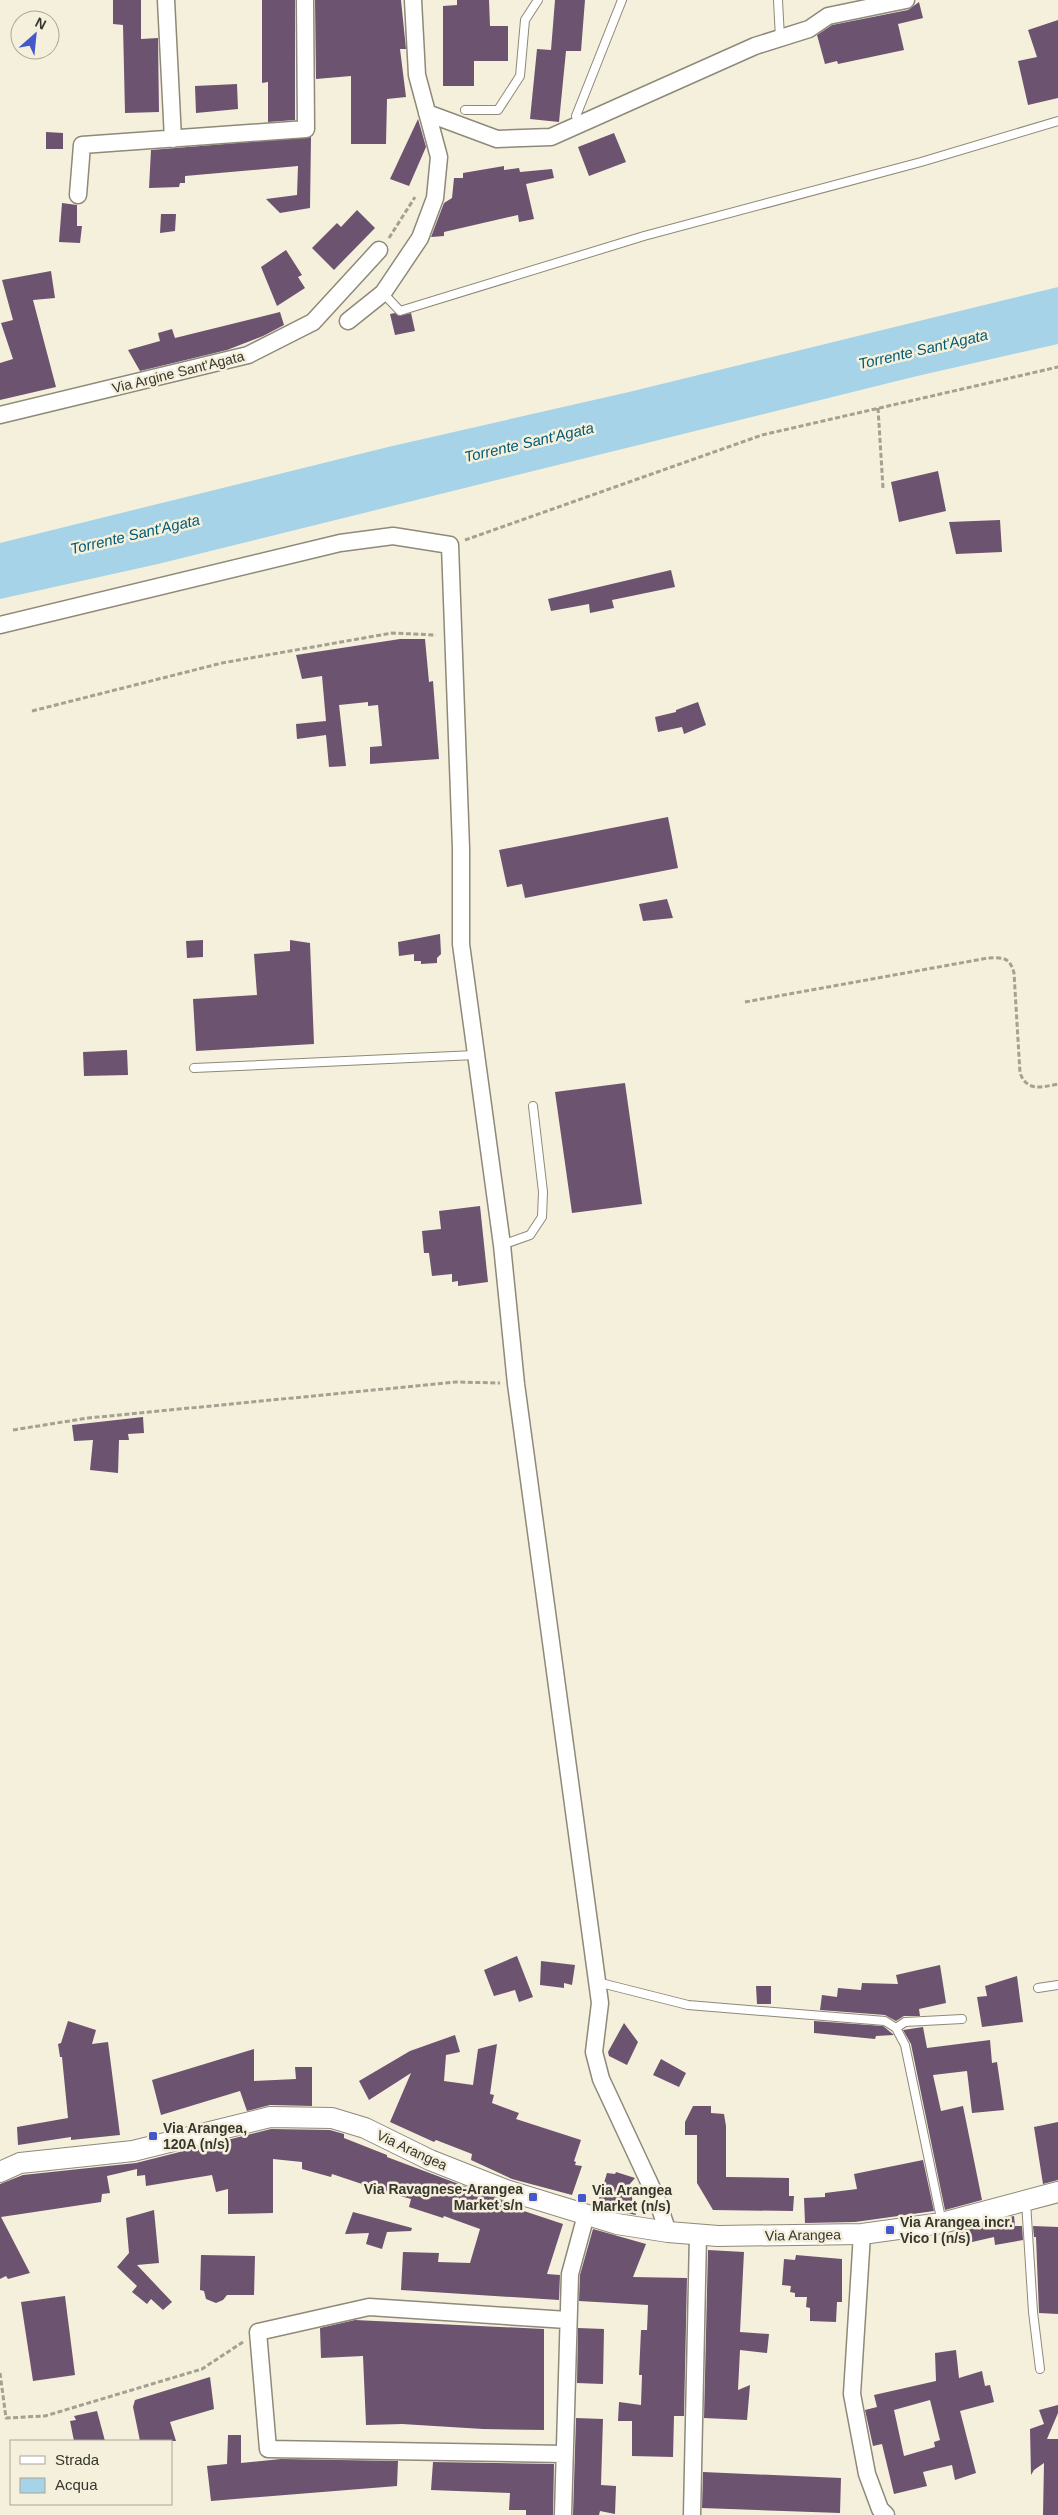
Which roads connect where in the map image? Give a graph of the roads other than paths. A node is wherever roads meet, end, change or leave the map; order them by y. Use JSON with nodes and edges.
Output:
{"nodes":[{"id":1,"x":166,"y":0,"type":"edge"},
{"id":2,"x":305,"y":0,"type":"edge"},
{"id":3,"x":413,"y":0,"type":"edge"},
{"id":4,"x":538,"y":0,"type":"edge"},
{"id":5,"x":622,"y":0,"type":"edge"},
{"id":6,"x":778,"y":0,"type":"edge"},
{"id":7,"x":906,"y":0,"type":"edge"},
{"id":8,"x":780,"y":38,"type":"junction"},
{"id":9,"x":465,"y":110,"type":"dead end"},
{"id":10,"x":427,"y":113,"type":"junction"},
{"id":11,"x":576,"y":116,"type":"dead end"},
{"id":12,"x":1058,"y":122,"type":"edge"},
{"id":13,"x":173,"y":139,"type":"junction"},
{"id":14,"x":78,"y":195,"type":"dead end"},
{"id":15,"x":379,"y":250,"type":"road end"},
{"id":16,"x":383,"y":293,"type":"junction"},
{"id":17,"x":348,"y":321,"type":"dead end"},
{"id":18,"x":0,"y":415,"type":"edge"},
{"id":19,"x":0,"y":625,"type":"edge"},
{"id":20,"x":475,"y":1055,"type":"junction"},
{"id":21,"x":194,"y":1068,"type":"dead end"},
{"id":22,"x":533,"y":1106,"type":"dead end"},
{"id":23,"x":502,"y":1245,"type":"junction"},
{"id":24,"x":595,"y":1981,"type":"junction"},
{"id":25,"x":1058,"y":1985,"type":"edge"},
{"id":26,"x":1038,"y":1988,"type":"dead end"},
{"id":27,"x":962,"y":2019,"type":"dead end"},
{"id":28,"x":896,"y":2028,"type":"junction"},
{"id":29,"x":0,"y":2172,"type":"edge"},
{"id":30,"x":1058,"y":2192,"type":"edge"},
{"id":31,"x":1026,"y":2200,"type":"junction"},
{"id":32,"x":586,"y":2215,"type":"junction"},
{"id":33,"x":942,"y":2223,"type":"junction"},
{"id":34,"x":668,"y":2232,"type":"junction"},
{"id":35,"x":862,"y":2234,"type":"junction"},
{"id":36,"x":698,"y":2235,"type":"junction"},
{"id":37,"x":567,"y":2320,"type":"junction"},
{"id":38,"x":1040,"y":2369,"type":"dead end"},
{"id":39,"x":564,"y":2454,"type":"junction"},
{"id":40,"x":880,"y":2513,"type":"edge"},
{"id":41,"x":564,"y":2515,"type":"edge"},
{"id":42,"x":692,"y":2515,"type":"edge"}],
"edges":[{"from":1,"to":13,"type":"street"},
{"from":2,"to":13,"type":"street"},
{"from":3,"to":10,"type":"street"},
{"from":4,"to":9,"type":"lane"},
{"from":5,"to":11,"type":"lane"},
{"from":6,"to":8,"type":"lane"},
{"from":7,"to":8,"type":"street"},
{"from":8,"to":10,"type":"street"},
{"from":10,"to":16,"type":"street"},
{"from":12,"to":16,"type":"lane"},
{"from":13,"to":14,"type":"street"},
{"from":15,"to":18,"type":"street","name":"Via Argine Sant'Agata"},
{"from":16,"to":17,"type":"street"},
{"from":19,"to":20,"type":"street"},
{"from":20,"to":21,"type":"lane"},
{"from":20,"to":23,"type":"street"},
{"from":22,"to":23,"type":"lane"},
{"from":23,"to":24,"type":"street"},
{"from":24,"to":28,"type":"lane"},
{"from":24,"to":34,"type":"street"},
{"from":25,"to":26,"type":"lane"},
{"from":27,"to":28,"type":"lane"},
{"from":28,"to":33,"type":"lane"},
{"from":29,"to":32,"type":"street","name":"Via Arangea"},
{"from":30,"to":31,"type":"street","name":"Via Arangea"},
{"from":31,"to":33,"type":"street","name":"Via Arangea"},
{"from":31,"to":38,"type":"lane"},
{"from":32,"to":34,"type":"street","name":"Via Arangea"},
{"from":32,"to":37,"type":"street"},
{"from":33,"to":35,"type":"street","name":"Via Arangea"},
{"from":34,"to":36,"type":"street","name":"Via Arangea"},
{"from":35,"to":36,"type":"street","name":"Via Arangea"},
{"from":35,"to":40,"type":"street"},
{"from":36,"to":42,"type":"street"},
{"from":37,"to":39,"type":"street"},
{"from":37,"to":39,"type":"street"},
{"from":39,"to":41,"type":"street"}]}
